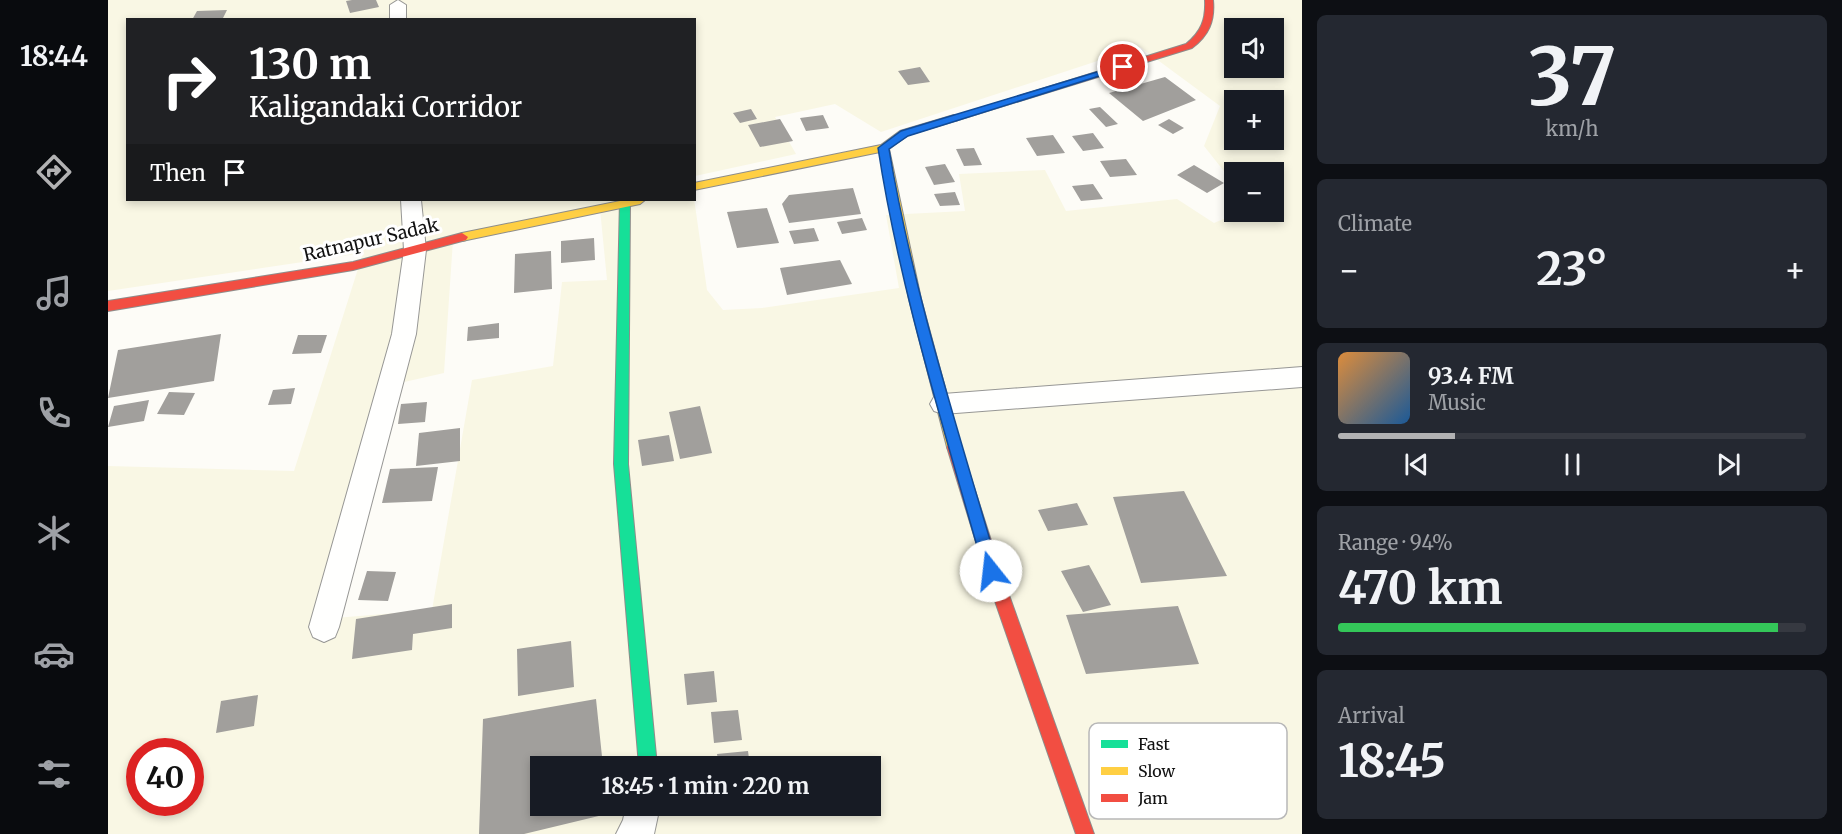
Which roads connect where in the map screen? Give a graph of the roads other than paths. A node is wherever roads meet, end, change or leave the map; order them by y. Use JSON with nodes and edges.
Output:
{"nodes":[{"id":1,"x":1209,"y":0,"type":"edge"},
{"id":2,"x":884,"y":148,"type":"junction"},
{"id":3,"x":696,"y":187,"type":"edge"},
{"id":4,"x":411,"y":201,"type":"edge"},
{"id":5,"x":635,"y":201,"type":"edge"},
{"id":6,"x":624,"y":203,"type":"junction"},
{"id":7,"x":415,"y":250,"type":"junction"},
{"id":8,"x":108,"y":306,"type":"edge"},
{"id":9,"x":1302,"y":377,"type":"edge"},
{"id":10,"x":943,"y":404,"type":"junction"},
{"id":11,"x":324,"y":627,"type":"dead end"},
{"id":12,"x":650,"y":756,"type":"edge"},
{"id":13,"x":641,"y":816,"type":"edge"},
{"id":14,"x":633,"y":834,"type":"edge"},
{"id":15,"x":1085,"y":834,"type":"edge"}],
"edges":[{"from":1,"to":2,"type":"main road"},
{"from":2,"to":3,"type":"main road"},
{"from":2,"to":10,"type":"main road"},
{"from":4,"to":7,"type":"street"},
{"from":5,"to":6,"type":"main road","name":"Ratnapur Sadak"},
{"from":6,"to":7,"type":"main road","name":"Ratnapur Sadak"},
{"from":6,"to":12,"type":"main road"},
{"from":7,"to":8,"type":"main road","name":"Ratnapur Sadak"},
{"from":7,"to":11,"type":"street"},
{"from":9,"to":10,"type":"street"},
{"from":10,"to":15,"type":"main road"},
{"from":13,"to":14,"type":"street"}]}
